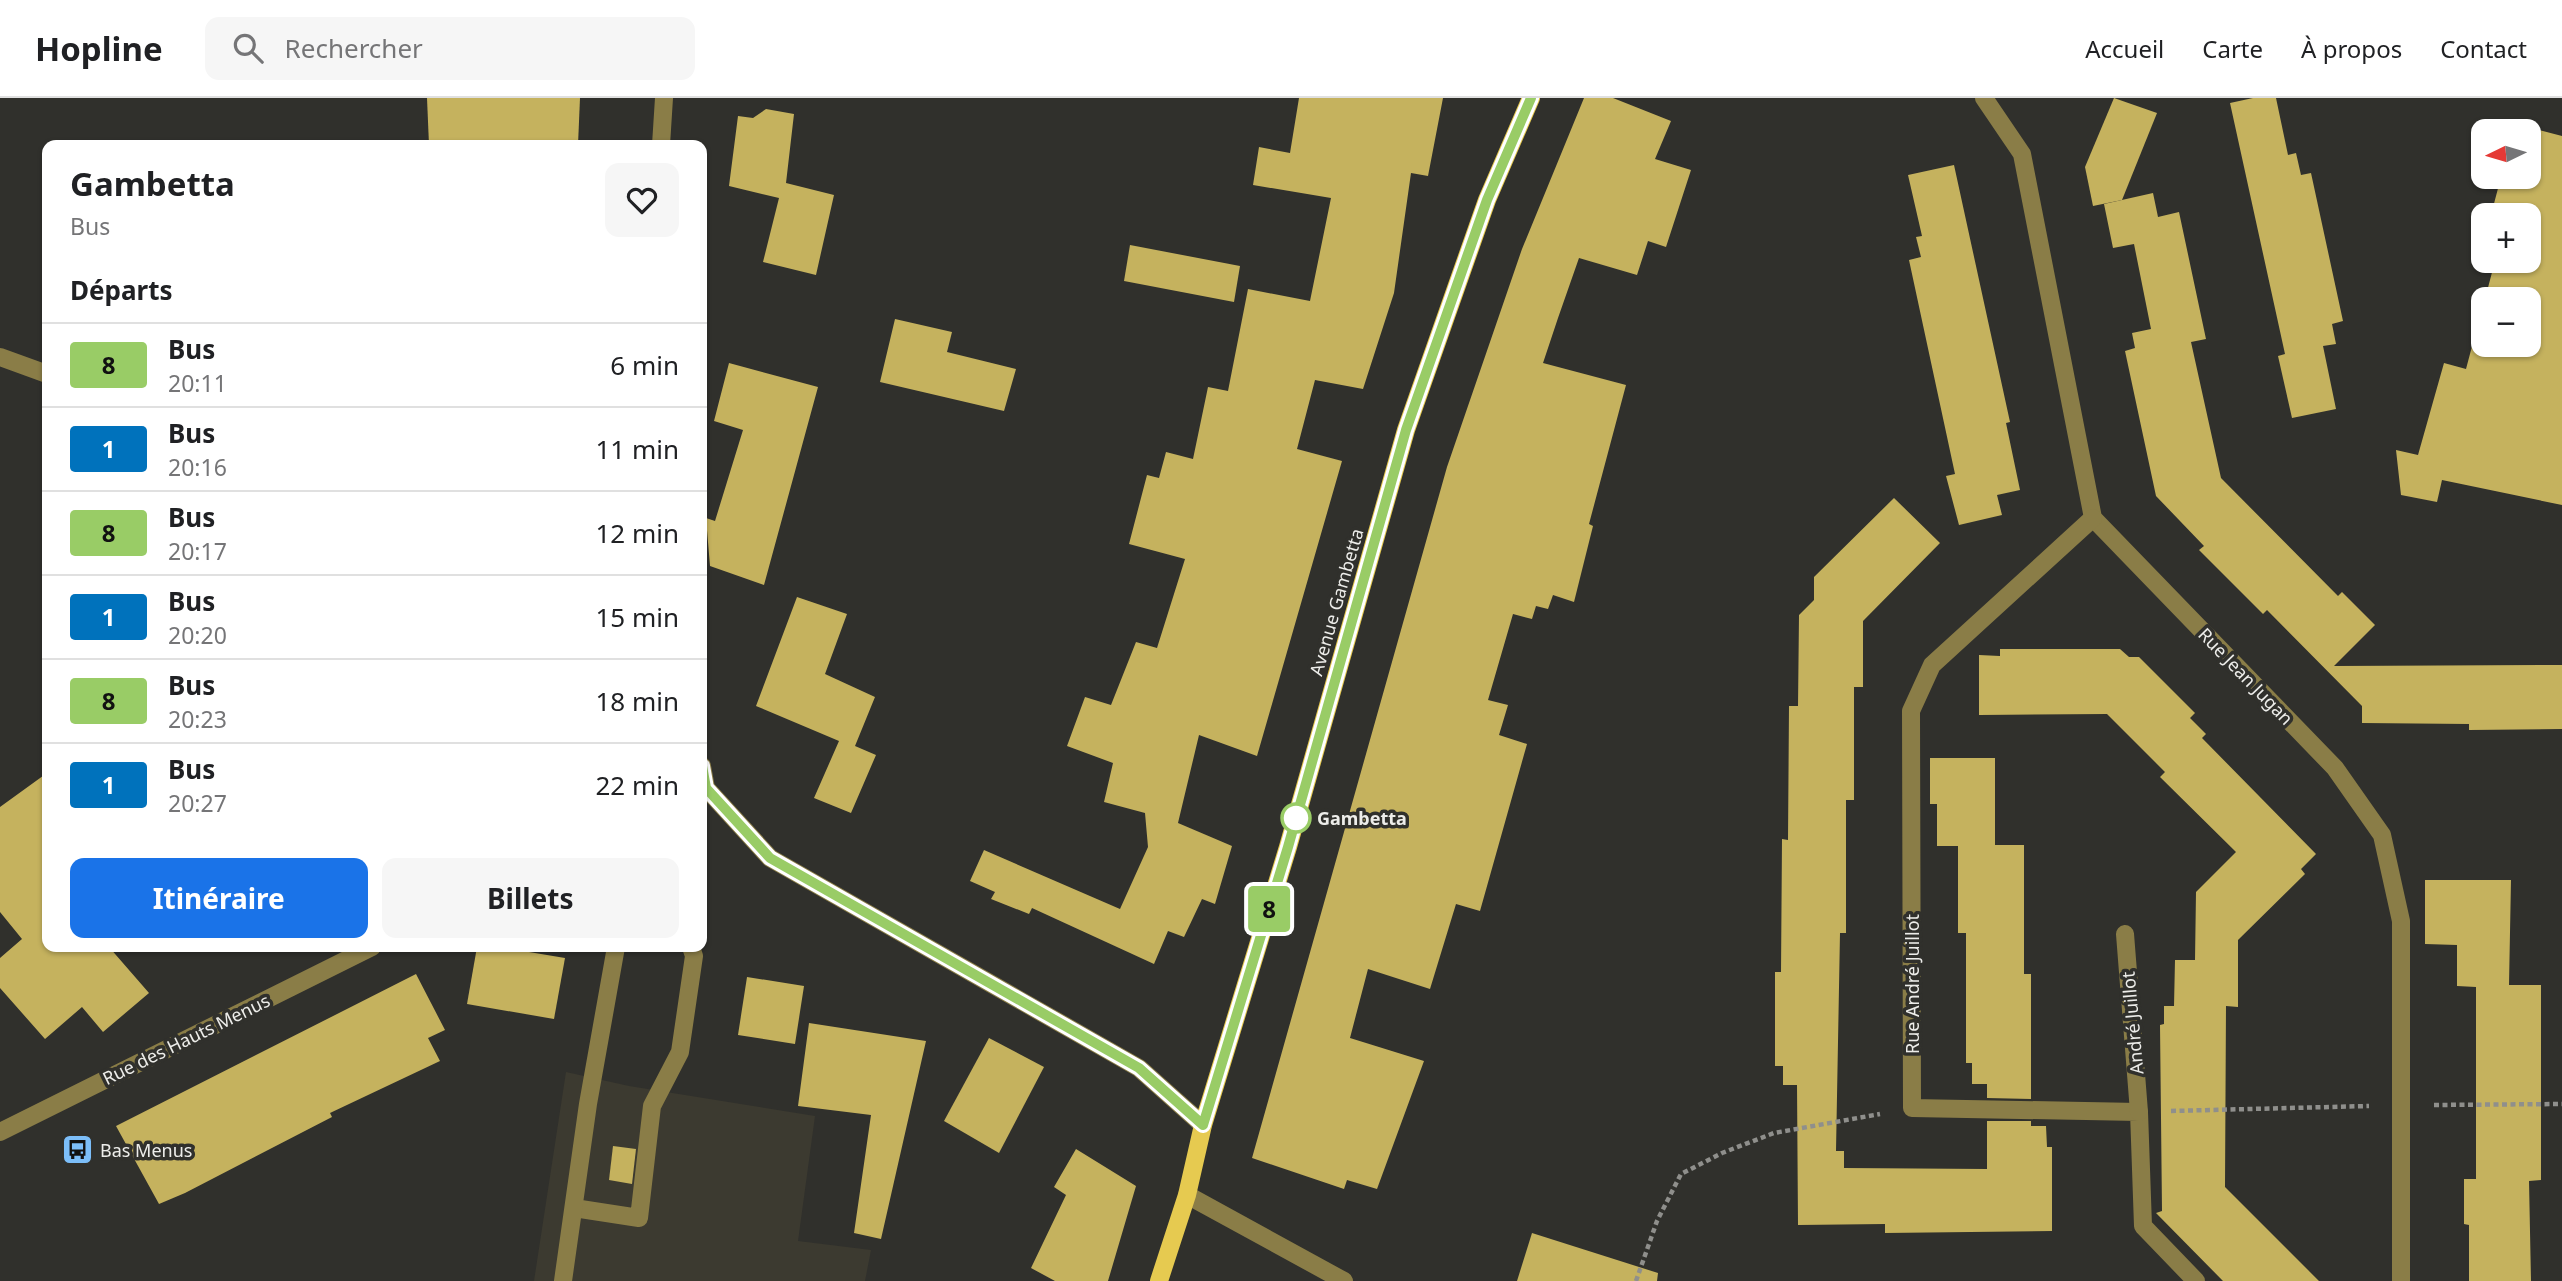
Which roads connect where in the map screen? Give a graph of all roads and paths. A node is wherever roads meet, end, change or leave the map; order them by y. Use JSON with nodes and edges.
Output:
{"nodes":[{"id":1,"x":664,"y":98,"type":"edge"},
{"id":2,"x":1531,"y":98,"type":"edge"},
{"id":3,"x":1983,"y":98,"type":"edge"},
{"id":4,"x":661,"y":140,"type":"edge"},
{"id":5,"x":0,"y":356,"type":"edge"},
{"id":6,"x":42,"y":372,"type":"edge"},
{"id":7,"x":2093,"y":518,"type":"junction"},
{"id":8,"x":707,"y":791,"type":"edge"},
{"id":9,"x":2125,"y":934,"type":"dead end"},
{"id":10,"x":362,"y":952,"type":"edge"},
{"id":11,"x":615,"y":952,"type":"edge"},
{"id":12,"x":692,"y":952,"type":"edge"},
{"id":13,"x":2562,"y":1104,"type":"edge"},
{"id":14,"x":2400,"y":1106,"type":"junction"},
{"id":15,"x":1912,"y":1108,"type":"junction"},
{"id":16,"x":2139,"y":1112,"type":"junction"},
{"id":17,"x":1203,"y":1125,"type":"junction"},
{"id":18,"x":0,"y":1132,"type":"edge"},
{"id":19,"x":1187,"y":1195,"type":"junction"},
{"id":20,"x":573,"y":1208,"type":"junction"},
{"id":21,"x":563,"y":1281,"type":"edge"},
{"id":22,"x":1159,"y":1281,"type":"edge"},
{"id":23,"x":1344,"y":1281,"type":"edge"},
{"id":24,"x":1636,"y":1281,"type":"edge"},
{"id":25,"x":2196,"y":1281,"type":"edge"},
{"id":26,"x":2401,"y":1281,"type":"edge"}],
"edges":[{"from":1,"to":4,"type":"street"},
{"from":2,"to":17,"type":"main road","name":"Avenue Gambetta"},
{"from":3,"to":7,"type":"street"},
{"from":5,"to":6,"type":"street"},
{"from":7,"to":14,"type":"street","name":"Rue Jean Jugan"},
{"from":7,"to":15,"type":"street","name":"Rue André Juillot"},
{"from":8,"to":17,"type":"street"},
{"from":9,"to":16,"type":"street","name":"André Juillot"},
{"from":10,"to":18,"type":"street","name":"Rue des Hauts Menus"},
{"from":11,"to":20,"type":"street"},
{"from":12,"to":20,"type":"street"},
{"from":13,"to":14,"type":"path"},
{"from":14,"to":16,"type":"path"},
{"from":14,"to":26,"type":"street","name":"Rue Jean Jugan"},
{"from":15,"to":16,"type":"street"},
{"from":15,"to":24,"type":"path"},
{"from":16,"to":25,"type":"street"},
{"from":17,"to":19,"type":"main road","name":"Avenue Gambetta"},
{"from":19,"to":22,"type":"main road"},
{"from":19,"to":23,"type":"street"},
{"from":20,"to":21,"type":"street"}]}
